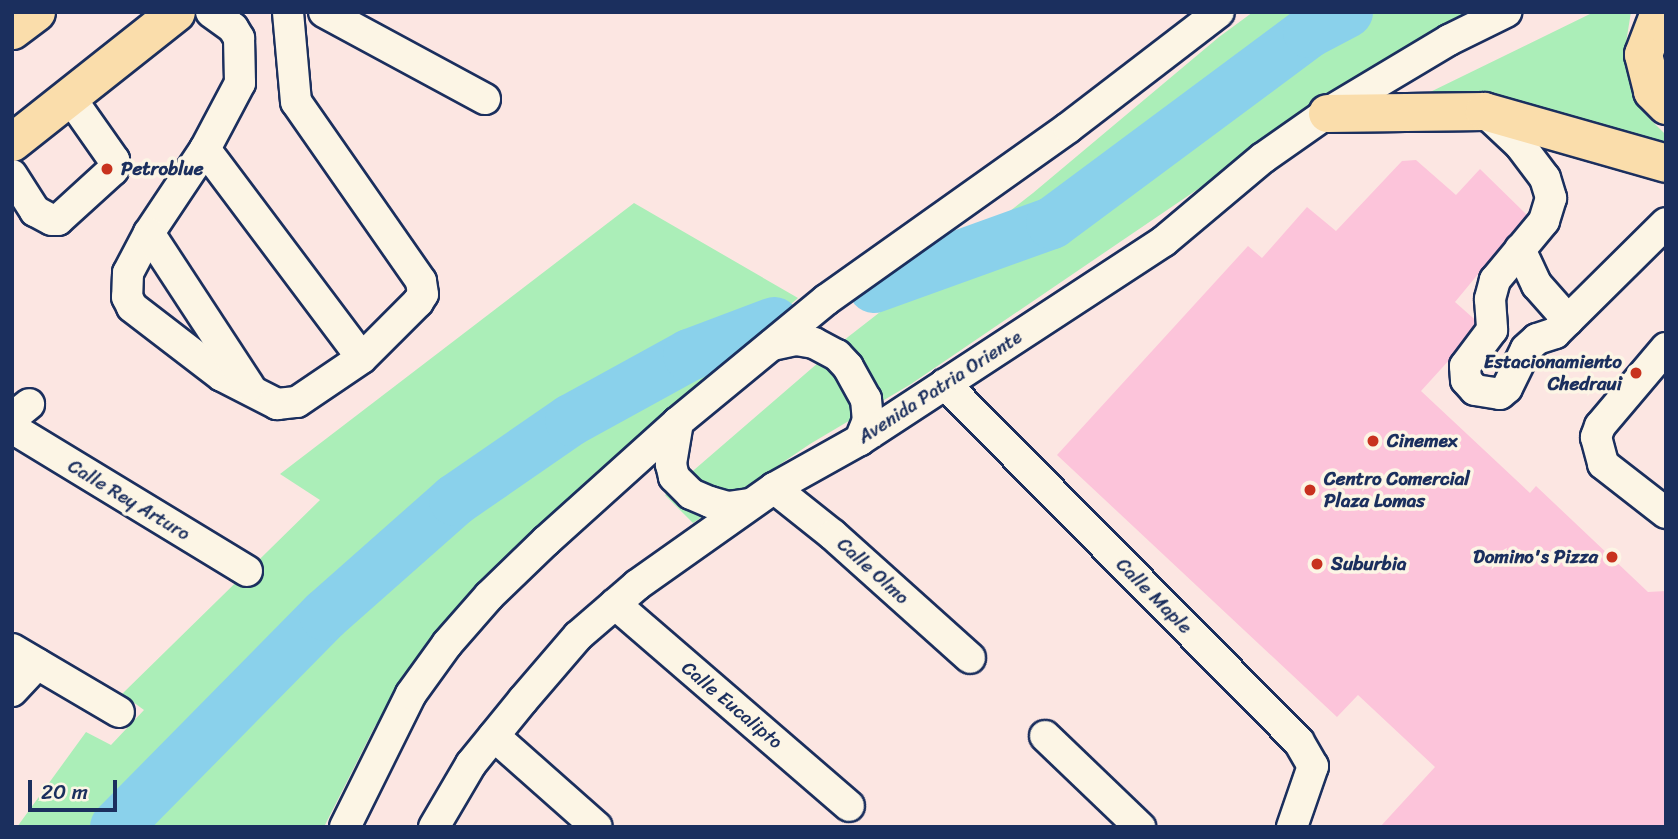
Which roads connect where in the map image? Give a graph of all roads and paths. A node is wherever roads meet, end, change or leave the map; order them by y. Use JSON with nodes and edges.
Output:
{"nodes":[{"id":1,"x":176,"y":12,"type":"edge"},
{"id":2,"x":211,"y":12,"type":"edge"},
{"id":3,"x":288,"y":12,"type":"edge"},
{"id":4,"x":324,"y":12,"type":"edge"},
{"id":5,"x":1219,"y":12,"type":"edge"},
{"id":6,"x":1506,"y":12,"type":"edge"},
{"id":7,"x":1659,"y":12,"type":"edge"},
{"id":8,"x":69,"y":96,"type":"junction"},
{"id":9,"x":485,"y":99,"type":"dead end"},
{"id":10,"x":1666,"y":105,"type":"edge"},
{"id":11,"x":1484,"y":111,"type":"junction"},
{"id":12,"x":1327,"y":113,"type":"junction"},
{"id":13,"x":12,"y":142,"type":"edge"},
{"id":14,"x":205,"y":149,"type":"junction"},
{"id":15,"x":1666,"y":163,"type":"edge"},
{"id":16,"x":12,"y":175,"type":"edge"},
{"id":17,"x":1666,"y":223,"type":"edge"},
{"id":18,"x":149,"y":233,"type":"junction"},
{"id":19,"x":1520,"y":249,"type":"junction"},
{"id":20,"x":1568,"y":320,"type":"junction"},
{"id":21,"x":1492,"y":330,"type":"junction"},
{"id":22,"x":1537,"y":339,"type":"junction"},
{"id":23,"x":772,"y":345,"type":"junction"},
{"id":24,"x":1666,"y":348,"type":"edge"},
{"id":25,"x":362,"y":358,"type":"junction"},
{"id":26,"x":945,"y":384,"type":"junction"},
{"id":27,"x":255,"y":395,"type":"junction"},
{"id":28,"x":18,"y":417,"type":"edge"},
{"id":29,"x":678,"y":422,"type":"junction"},
{"id":30,"x":860,"y":440,"type":"junction"},
{"id":31,"x":762,"y":496,"type":"junction"},
{"id":32,"x":1666,"y":513,"type":"edge"},
{"id":33,"x":247,"y":571,"type":"dead end"},
{"id":34,"x":615,"y":604,"type":"junction"},
{"id":35,"x":25,"y":657,"type":"edge"},
{"id":36,"x":970,"y":658,"type":"dead end"},
{"id":37,"x":12,"y":691,"type":"edge"},
{"id":38,"x":119,"y":712,"type":"dead end"},
{"id":39,"x":494,"y":736,"type":"junction"},
{"id":40,"x":1045,"y":736,"type":"dead end"},
{"id":41,"x":849,"y":806,"type":"dead end"},
{"id":42,"x":345,"y":827,"type":"edge"},
{"id":43,"x":434,"y":827,"type":"edge"},
{"id":44,"x":597,"y":827,"type":"edge"},
{"id":45,"x":1140,"y":827,"type":"edge"},
{"id":46,"x":1292,"y":827,"type":"edge"}],
"edges":[{"from":1,"to":8,"type":"main road"},
{"from":2,"to":14,"type":"street"},
{"from":3,"to":25,"type":"street"},
{"from":4,"to":9,"type":"street"},
{"from":5,"to":23,"type":"street"},
{"from":6,"to":12,"type":"street","name":"Avenida Patria Oriente"},
{"from":7,"to":10,"type":"main road"},
{"from":8,"to":13,"type":"main road"},
{"from":8,"to":16,"type":"street"},
{"from":11,"to":12,"type":"main road"},
{"from":11,"to":15,"type":"main road"},
{"from":11,"to":19,"type":"street"},
{"from":12,"to":26,"type":"street","name":"Avenida Patria Oriente"},
{"from":14,"to":18,"type":"street"},
{"from":14,"to":25,"type":"street"},
{"from":17,"to":20,"type":"street"},
{"from":18,"to":27,"type":"street"},
{"from":18,"to":27,"type":"street"},
{"from":19,"to":20,"type":"street"},
{"from":19,"to":21,"type":"street"},
{"from":20,"to":22,"type":"street"},
{"from":21,"to":22,"type":"street"},
{"from":21,"to":22,"type":"street"},
{"from":23,"to":29,"type":"street"},
{"from":23,"to":30,"type":"street"},
{"from":24,"to":32,"type":"street"},
{"from":25,"to":27,"type":"street"},
{"from":26,"to":30,"type":"street","name":"Avenida Patria Oriente"},
{"from":26,"to":46,"type":"street","name":"Calle Maple"},
{"from":28,"to":33,"type":"street","name":"Calle Rey Arturo"},
{"from":29,"to":31,"type":"street"},
{"from":29,"to":42,"type":"street"},
{"from":30,"to":31,"type":"street","name":"Avenida Patria Oriente"},
{"from":31,"to":34,"type":"street","name":"Avenida Patria Oriente"},
{"from":31,"to":36,"type":"street","name":"Calle Olmo"},
{"from":34,"to":39,"type":"street","name":"Avenida Patria Oriente"},
{"from":34,"to":41,"type":"street","name":"Calle Eucalipto"},
{"from":35,"to":37,"type":"street"},
{"from":35,"to":38,"type":"street"},
{"from":39,"to":43,"type":"street","name":"Avenida Patria Oriente"},
{"from":39,"to":44,"type":"street"},
{"from":40,"to":45,"type":"street"}]}
